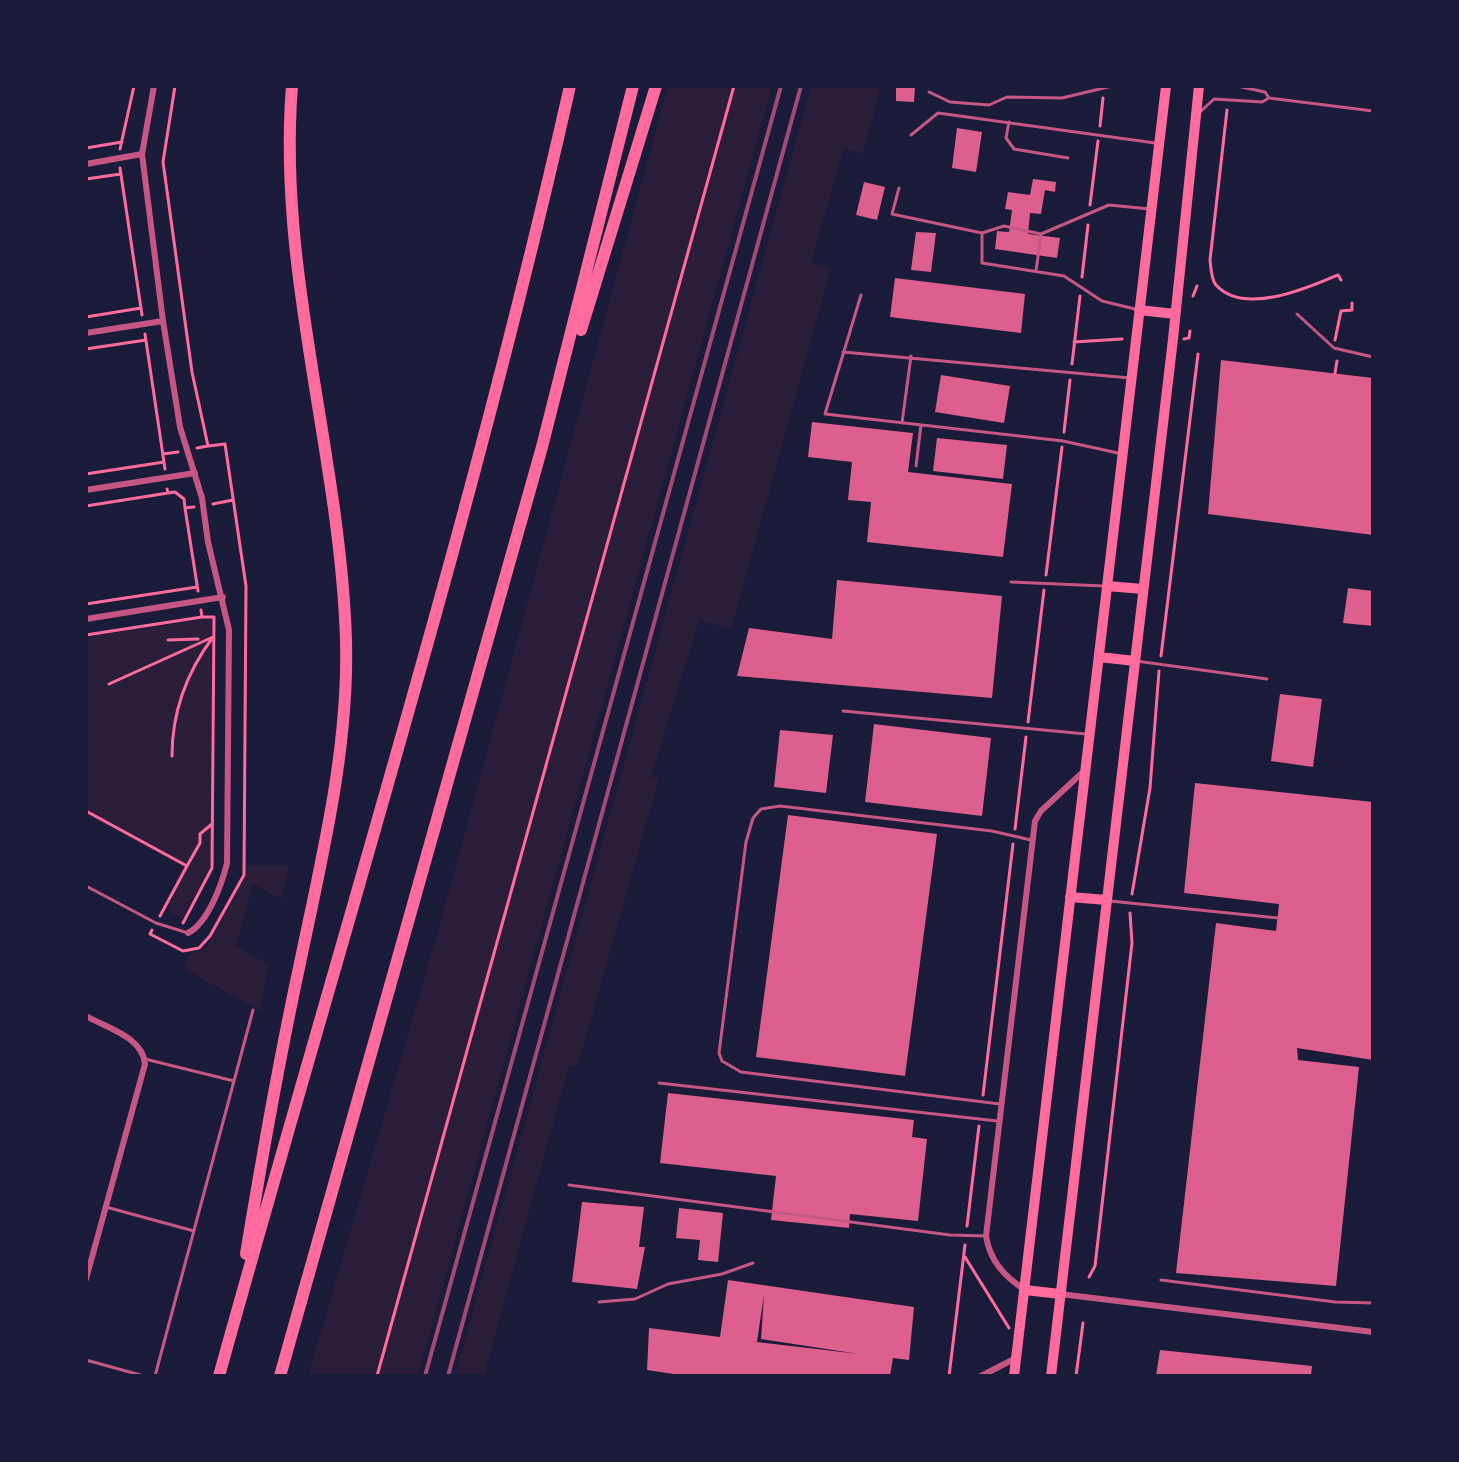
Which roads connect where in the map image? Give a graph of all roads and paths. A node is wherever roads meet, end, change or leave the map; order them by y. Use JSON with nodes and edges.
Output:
{"nodes":[{"id":1,"x":154,"y":86,"type":"edge"},
{"id":2,"x":175,"y":86,"type":"edge"},
{"id":3,"x":292,"y":86,"type":"edge"},
{"id":4,"x":570,"y":86,"type":"edge"},
{"id":5,"x":633,"y":86,"type":"edge"},
{"id":6,"x":656,"y":86,"type":"edge"},
{"id":7,"x":734,"y":86,"type":"edge"},
{"id":8,"x":1112,"y":86,"type":"edge"},
{"id":9,"x":1166,"y":86,"type":"edge"},
{"id":10,"x":1199,"y":86,"type":"edge"},
{"id":11,"x":1237,"y":86,"type":"edge"},
{"id":12,"x":929,"y":92,"type":"dead end"},
{"id":13,"x":1269,"y":98,"type":"junction"},
{"id":14,"x":1229,"y":99,"type":"junction"},
{"id":15,"x":1373,"y":111,"type":"edge"},
{"id":16,"x":1196,"y":117,"type":"junction"},
{"id":17,"x":1009,"y":122,"type":"junction"},
{"id":18,"x":911,"y":135,"type":"dead end"},
{"id":19,"x":122,"y":142,"type":"dead end"},
{"id":20,"x":1159,"y":143,"type":"junction"},
{"id":21,"x":86,"y":148,"type":"edge"},
{"id":22,"x":142,"y":154,"type":"junction"},
{"id":23,"x":1068,"y":158,"type":"dead end"},
{"id":24,"x":86,"y":164,"type":"edge"},
{"id":25,"x":121,"y":174,"type":"dead end"},
{"id":26,"x":86,"y":179,"type":"edge"},
{"id":27,"x":899,"y":188,"type":"dead end"},
{"id":28,"x":1151,"y":209,"type":"junction"},
{"id":29,"x":982,"y":233,"type":"junction"},
{"id":30,"x":1041,"y":234,"type":"junction"},
{"id":31,"x":1036,"y":271,"type":"junction"},
{"id":32,"x":1341,"y":280,"type":"dead end"},
{"id":33,"x":1197,"y":286,"type":"dead end"},
{"id":34,"x":861,"y":295,"type":"dead end"},
{"id":35,"x":1193,"y":296,"type":"dead end"},
{"id":36,"x":1352,"y":303,"type":"dead end"},
{"id":37,"x":141,"y":308,"type":"dead end"},
{"id":38,"x":1139,"y":310,"type":"junction"},
{"id":39,"x":1175,"y":314,"type":"junction"},
{"id":40,"x":1297,"y":314,"type":"dead end"},
{"id":41,"x":86,"y":317,"type":"edge"},
{"id":42,"x":163,"y":321,"type":"junction"},
{"id":43,"x":1190,"y":331,"type":"dead end"},
{"id":44,"x":86,"y":333,"type":"edge"},
{"id":45,"x":1189,"y":338,"type":"junction"},
{"id":46,"x":1123,"y":339,"type":"dead end"},
{"id":47,"x":1183,"y":339,"type":"dead end"},
{"id":48,"x":146,"y":340,"type":"dead end"},
{"id":49,"x":1194,"y":341,"type":"dead end"},
{"id":50,"x":1334,"y":341,"type":"dead end"},
{"id":51,"x":1074,"y":342,"type":"dead end"},
{"id":52,"x":86,"y":349,"type":"edge"},
{"id":53,"x":843,"y":352,"type":"junction"},
{"id":54,"x":1198,"y":354,"type":"dead end"},
{"id":55,"x":911,"y":356,"type":"junction"},
{"id":56,"x":1373,"y":357,"type":"edge"},
{"id":57,"x":1337,"y":361,"type":"dead end"},
{"id":58,"x":1335,"y":373,"type":"dead end"},
{"id":59,"x":1130,"y":378,"type":"junction"},
{"id":60,"x":902,"y":423,"type":"junction"},
{"id":61,"x":921,"y":425,"type":"junction"},
{"id":62,"x":542,"y":447,"type":"junction"},
{"id":63,"x":187,"y":450,"type":"junction"},
{"id":64,"x":163,"y":454,"type":"dead end"},
{"id":65,"x":1121,"y":454,"type":"junction"},
{"id":66,"x":164,"y":462,"type":"dead end"},
{"id":67,"x":916,"y":466,"type":"dead end"},
{"id":68,"x":195,"y":473,"type":"junction"},
{"id":69,"x":86,"y":474,"type":"edge"},
{"id":70,"x":86,"y":490,"type":"edge"},
{"id":71,"x":168,"y":493,"type":"dead end"},
{"id":72,"x":86,"y":506,"type":"edge"},
{"id":73,"x":185,"y":508,"type":"dead end"},
{"id":74,"x":1011,"y":582,"type":"dead end"},
{"id":75,"x":1107,"y":586,"type":"junction"},
{"id":76,"x":197,"y":587,"type":"junction"},
{"id":77,"x":1143,"y":589,"type":"junction"},
{"id":78,"x":223,"y":597,"type":"junction"},
{"id":79,"x":200,"y":601,"type":"junction"},
{"id":80,"x":86,"y":604,"type":"edge"},
{"id":81,"x":202,"y":617,"type":"junction"},
{"id":82,"x":86,"y":619,"type":"edge"},
{"id":83,"x":86,"y":635,"type":"edge"},
{"id":84,"x":213,"y":637,"type":"junction"},
{"id":85,"x":202,"y":639,"type":"junction"},
{"id":86,"x":168,"y":640,"type":"dead end"},
{"id":87,"x":1099,"y":657,"type":"junction"},
{"id":88,"x":1135,"y":661,"type":"junction"},
{"id":89,"x":1159,"y":665,"type":"junction"},
{"id":90,"x":1267,"y":679,"type":"dead end"},
{"id":91,"x":109,"y":684,"type":"dead end"},
{"id":92,"x":843,"y":711,"type":"dead end"},
{"id":93,"x":1089,"y":734,"type":"junction"},
{"id":94,"x":172,"y":756,"type":"dead end"},
{"id":95,"x":1085,"y":770,"type":"junction"},
{"id":96,"x":86,"y":811,"type":"edge"},
{"id":97,"x":212,"y":824,"type":"junction"},
{"id":98,"x":1031,"y":840,"type":"junction"},
{"id":99,"x":187,"y":866,"type":"junction"},
{"id":100,"x":86,"y":886,"type":"edge"},
{"id":101,"x":1070,"y":897,"type":"junction"},
{"id":102,"x":1107,"y":900,"type":"junction"},
{"id":103,"x":1131,"y":903,"type":"junction"},
{"id":104,"x":1278,"y":918,"type":"dead end"},
{"id":105,"x":156,"y":923,"type":"junction"},
{"id":106,"x":178,"y":932,"type":"junction"},
{"id":107,"x":188,"y":933,"type":"joint"},
{"id":108,"x":253,"y":1010,"type":"dead end"},
{"id":109,"x":86,"y":1016,"type":"edge"},
{"id":110,"x":145,"y":1059,"type":"junction"},
{"id":111,"x":234,"y":1081,"type":"junction"},
{"id":112,"x":659,"y":1083,"type":"dead end"},
{"id":113,"x":1000,"y":1104,"type":"junction"},
{"id":114,"x":998,"y":1121,"type":"junction"},
{"id":115,"x":569,"y":1185,"type":"dead end"},
{"id":116,"x":106,"y":1207,"type":"junction"},
{"id":117,"x":194,"y":1231,"type":"junction"},
{"id":118,"x":986,"y":1236,"type":"junction"},
{"id":119,"x":963,"y":1255,"type":"dead end"},
{"id":120,"x":753,"y":1263,"type":"dead end"},
{"id":121,"x":1089,"y":1277,"type":"dead end"},
{"id":122,"x":86,"y":1279,"type":"edge"},
{"id":123,"x":1161,"y":1280,"type":"dead end"},
{"id":124,"x":1025,"y":1290,"type":"junction"},
{"id":125,"x":1060,"y":1294,"type":"junction"},
{"id":126,"x":599,"y":1302,"type":"dead end"},
{"id":127,"x":1373,"y":1303,"type":"edge"},
{"id":128,"x":236,"y":1313,"type":"junction"},
{"id":129,"x":1083,"y":1323,"type":"dead end"},
{"id":130,"x":1009,"y":1328,"type":"dead end"},
{"id":131,"x":1373,"y":1332,"type":"edge"},
{"id":132,"x":1016,"y":1358,"type":"junction"},
{"id":133,"x":86,"y":1360,"type":"edge"},
{"id":134,"x":144,"y":1376,"type":"edge"},
{"id":135,"x":155,"y":1376,"type":"edge"},
{"id":136,"x":219,"y":1376,"type":"edge"},
{"id":137,"x":280,"y":1376,"type":"edge"},
{"id":138,"x":377,"y":1376,"type":"edge"},
{"id":139,"x":981,"y":1376,"type":"edge"},
{"id":140,"x":1014,"y":1376,"type":"edge"},
{"id":141,"x":1051,"y":1376,"type":"edge"},
{"id":142,"x":1076,"y":1376,"type":"edge"}],
"edges":[{"from":1,"to":22,"type":"street"},
{"from":2,"to":63,"type":"path"},
{"from":3,"to":128,"type":"highway"},
{"from":4,"to":128,"type":"highway"},
{"from":5,"to":62,"type":"highway"},
{"from":6,"to":62,"type":"highway"},
{"from":7,"to":138,"type":"path"},
{"from":8,"to":12,"type":"lane"},
{"from":9,"to":20,"type":"main road"},
{"from":10,"to":16,"type":"main road"},
{"from":11,"to":13,"type":"lane"},
{"from":13,"to":14,"type":"lane"},
{"from":13,"to":15,"type":"lane"},
{"from":14,"to":16,"type":"lane"},
{"from":14,"to":32,"type":"path"},
{"from":16,"to":39,"type":"main road"},
{"from":17,"to":18,"type":"lane"},
{"from":17,"to":20,"type":"lane"},
{"from":17,"to":23,"type":"lane"},
{"from":19,"to":21,"type":"path"},
{"from":20,"to":28,"type":"main road"},
{"from":22,"to":24,"type":"street"},
{"from":22,"to":42,"type":"street"},
{"from":25,"to":26,"type":"path"},
{"from":27,"to":29,"type":"lane"},
{"from":28,"to":30,"type":"lane"},
{"from":28,"to":38,"type":"main road"},
{"from":29,"to":30,"type":"lane"},
{"from":29,"to":31,"type":"lane"},
{"from":30,"to":31,"type":"lane"},
{"from":31,"to":38,"type":"lane"},
{"from":33,"to":35,"type":"path"},
{"from":34,"to":53,"type":"lane"},
{"from":36,"to":50,"type":"path"},
{"from":37,"to":41,"type":"path"},
{"from":38,"to":39,"type":"main road"},
{"from":38,"to":59,"type":"main road"},
{"from":39,"to":77,"type":"main road"},
{"from":40,"to":56,"type":"lane"},
{"from":42,"to":44,"type":"street"},
{"from":42,"to":63,"type":"street"},
{"from":43,"to":45,"type":"path"},
{"from":45,"to":47,"type":"path"},
{"from":45,"to":49,"type":"path"},
{"from":46,"to":51,"type":"path"},
{"from":48,"to":52,"type":"path"},
{"from":53,"to":55,"type":"lane"},
{"from":53,"to":60,"type":"lane"},
{"from":54,"to":89,"type":"path"},
{"from":55,"to":59,"type":"lane"},
{"from":55,"to":60,"type":"lane"},
{"from":57,"to":58,"type":"path"},
{"from":59,"to":65,"type":"main road"},
{"from":60,"to":61,"type":"lane"},
{"from":61,"to":65,"type":"lane"},
{"from":61,"to":67,"type":"lane"},
{"from":62,"to":137,"type":"highway"},
{"from":63,"to":64,"type":"path"},
{"from":63,"to":68,"type":"street"},
{"from":65,"to":75,"type":"main road"},
{"from":66,"to":69,"type":"path"},
{"from":68,"to":70,"type":"street"},
{"from":68,"to":78,"type":"street"},
{"from":71,"to":72,"type":"path"},
{"from":73,"to":76,"type":"path"},
{"from":74,"to":75,"type":"lane"},
{"from":75,"to":77,"type":"main road"},
{"from":75,"to":87,"type":"main road"},
{"from":76,"to":79,"type":"path"},
{"from":76,"to":80,"type":"path"},
{"from":77,"to":88,"type":"main road"},
{"from":78,"to":79,"type":"street"},
{"from":78,"to":107,"type":"street"},
{"from":79,"to":81,"type":"path"},
{"from":79,"to":82,"type":"street"},
{"from":81,"to":83,"type":"path"},
{"from":81,"to":84,"type":"path"},
{"from":84,"to":85,"type":"path"},
{"from":84,"to":94,"type":"path"},
{"from":84,"to":97,"type":"path"},
{"from":85,"to":86,"type":"path"},
{"from":85,"to":91,"type":"path"},
{"from":87,"to":88,"type":"main road"},
{"from":87,"to":93,"type":"main road"},
{"from":88,"to":89,"type":"lane"},
{"from":88,"to":102,"type":"main road"},
{"from":89,"to":90,"type":"lane"},
{"from":89,"to":103,"type":"path"},
{"from":92,"to":93,"type":"lane"},
{"from":93,"to":95,"type":"main road"},
{"from":95,"to":98,"type":"street"},
{"from":95,"to":101,"type":"main road"},
{"from":96,"to":99,"type":"path"},
{"from":97,"to":99,"type":"path"},
{"from":97,"to":106,"type":"path"},
{"from":98,"to":113,"type":"street"},
{"from":98,"to":113,"type":"lane"},
{"from":99,"to":105,"type":"path"},
{"from":100,"to":105,"type":"lane"},
{"from":101,"to":102,"type":"main road"},
{"from":101,"to":124,"type":"main road"},
{"from":102,"to":103,"type":"lane"},
{"from":102,"to":125,"type":"main road"},
{"from":103,"to":104,"type":"lane"},
{"from":103,"to":121,"type":"path"},
{"from":105,"to":106,"type":"lane"},
{"from":106,"to":107,"type":"lane"},
{"from":108,"to":111,"type":"lane"},
{"from":109,"to":110,"type":"street"},
{"from":110,"to":111,"type":"lane"},
{"from":110,"to":116,"type":"street"},
{"from":111,"to":117,"type":"lane"},
{"from":112,"to":114,"type":"lane"},
{"from":113,"to":114,"type":"street"},
{"from":114,"to":118,"type":"street"},
{"from":115,"to":118,"type":"lane"},
{"from":116,"to":117,"type":"lane"},
{"from":116,"to":122,"type":"street"},
{"from":117,"to":135,"type":"lane"},
{"from":118,"to":124,"type":"street"},
{"from":119,"to":130,"type":"path"},
{"from":120,"to":126,"type":"lane"},
{"from":123,"to":127,"type":"lane"},
{"from":124,"to":125,"type":"main road"},
{"from":124,"to":132,"type":"main road"},
{"from":125,"to":131,"type":"street"},
{"from":125,"to":141,"type":"main road"},
{"from":128,"to":136,"type":"highway"},
{"from":129,"to":142,"type":"path"},
{"from":132,"to":139,"type":"street"},
{"from":132,"to":140,"type":"main road"},
{"from":133,"to":134,"type":"lane"}]}
